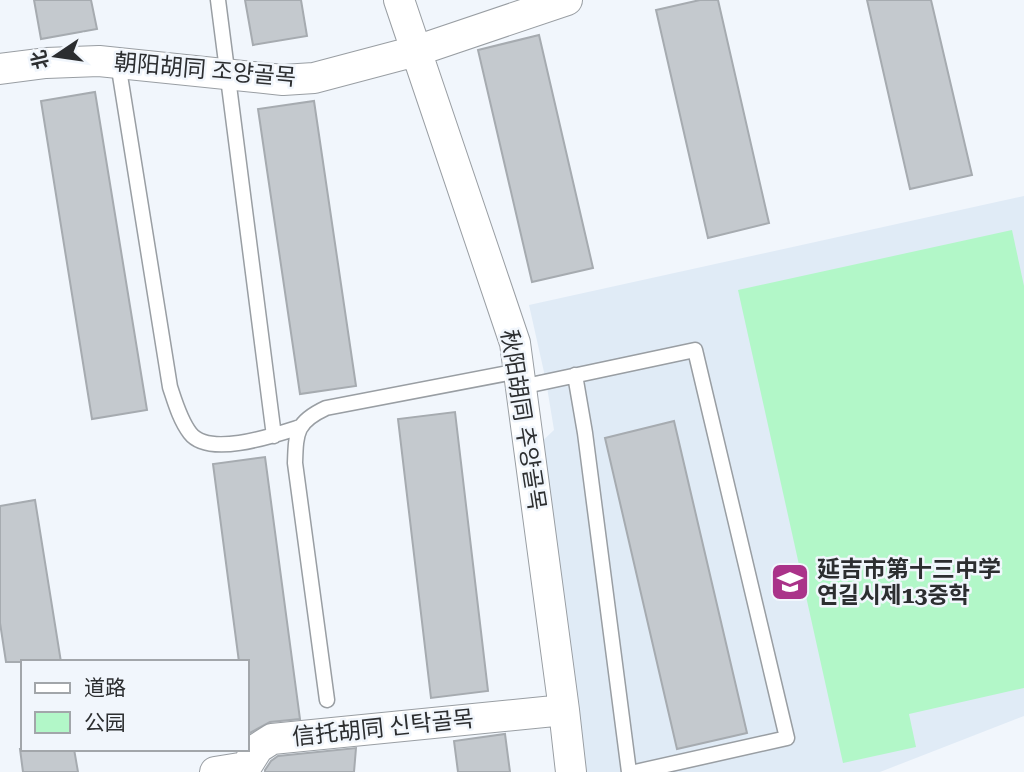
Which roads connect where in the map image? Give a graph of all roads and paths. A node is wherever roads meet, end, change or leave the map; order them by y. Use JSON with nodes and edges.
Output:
{"nodes":[{"id":1,"x":218,"y":0,"type":"edge"},
{"id":2,"x":400,"y":0,"type":"edge"},
{"id":3,"x":566,"y":0,"type":"edge"},
{"id":4,"x":416,"y":51,"type":"junction"},
{"id":5,"x":118,"y":63,"type":"junction"},
{"id":6,"x":0,"y":69,"type":"edge"},
{"id":7,"x":228,"y":75,"type":"junction"},
{"id":8,"x":575,"y":375,"type":"junction"},
{"id":9,"x":520,"y":379,"type":"junction"},
{"id":10,"x":300,"y":427,"type":"junction"},
{"id":11,"x":274,"y":436,"type":"junction"},
{"id":12,"x":327,"y":700,"type":"dead end"},
{"id":13,"x":564,"y":710,"type":"junction"},
{"id":14,"x":246,"y":770,"type":"edge"},
{"id":15,"x":215,"y":772,"type":"edge"},
{"id":16,"x":570,"y":772,"type":"edge"},
{"id":17,"x":629,"y":772,"type":"edge"},
{"id":18,"x":635,"y":772,"type":"edge"}],
"edges":[{"from":1,"to":7,"type":"lane"},
{"from":2,"to":4,"type":"street","name":"秋阳胡同 추양골목"},
{"from":3,"to":4,"type":"street","name":"朝阳胡同 조양골목"},
{"from":4,"to":7,"type":"street","name":"朝阳胡同 조양골목"},
{"from":4,"to":9,"type":"street","name":"秋阳胡同 추양골목"},
{"from":5,"to":6,"type":"street","name":"朝阳胡同 조양골목"},
{"from":5,"to":7,"type":"street","name":"朝阳胡同 조양골목"},
{"from":5,"to":11,"type":"lane"},
{"from":7,"to":11,"type":"lane"},
{"from":8,"to":9,"type":"lane"},
{"from":8,"to":17,"type":"lane"},
{"from":8,"to":18,"type":"lane"},
{"from":9,"to":10,"type":"lane"},
{"from":9,"to":13,"type":"street","name":"秋阳胡同 추양골목"},
{"from":10,"to":11,"type":"lane"},
{"from":10,"to":12,"type":"lane"},
{"from":13,"to":14,"type":"street","name":"信托胡同 신탁골목"},
{"from":13,"to":16,"type":"street","name":"秋阳胡同 추양골목"},
{"from":14,"to":15,"type":"street","name":"信托胡同 신탁골목"}]}
